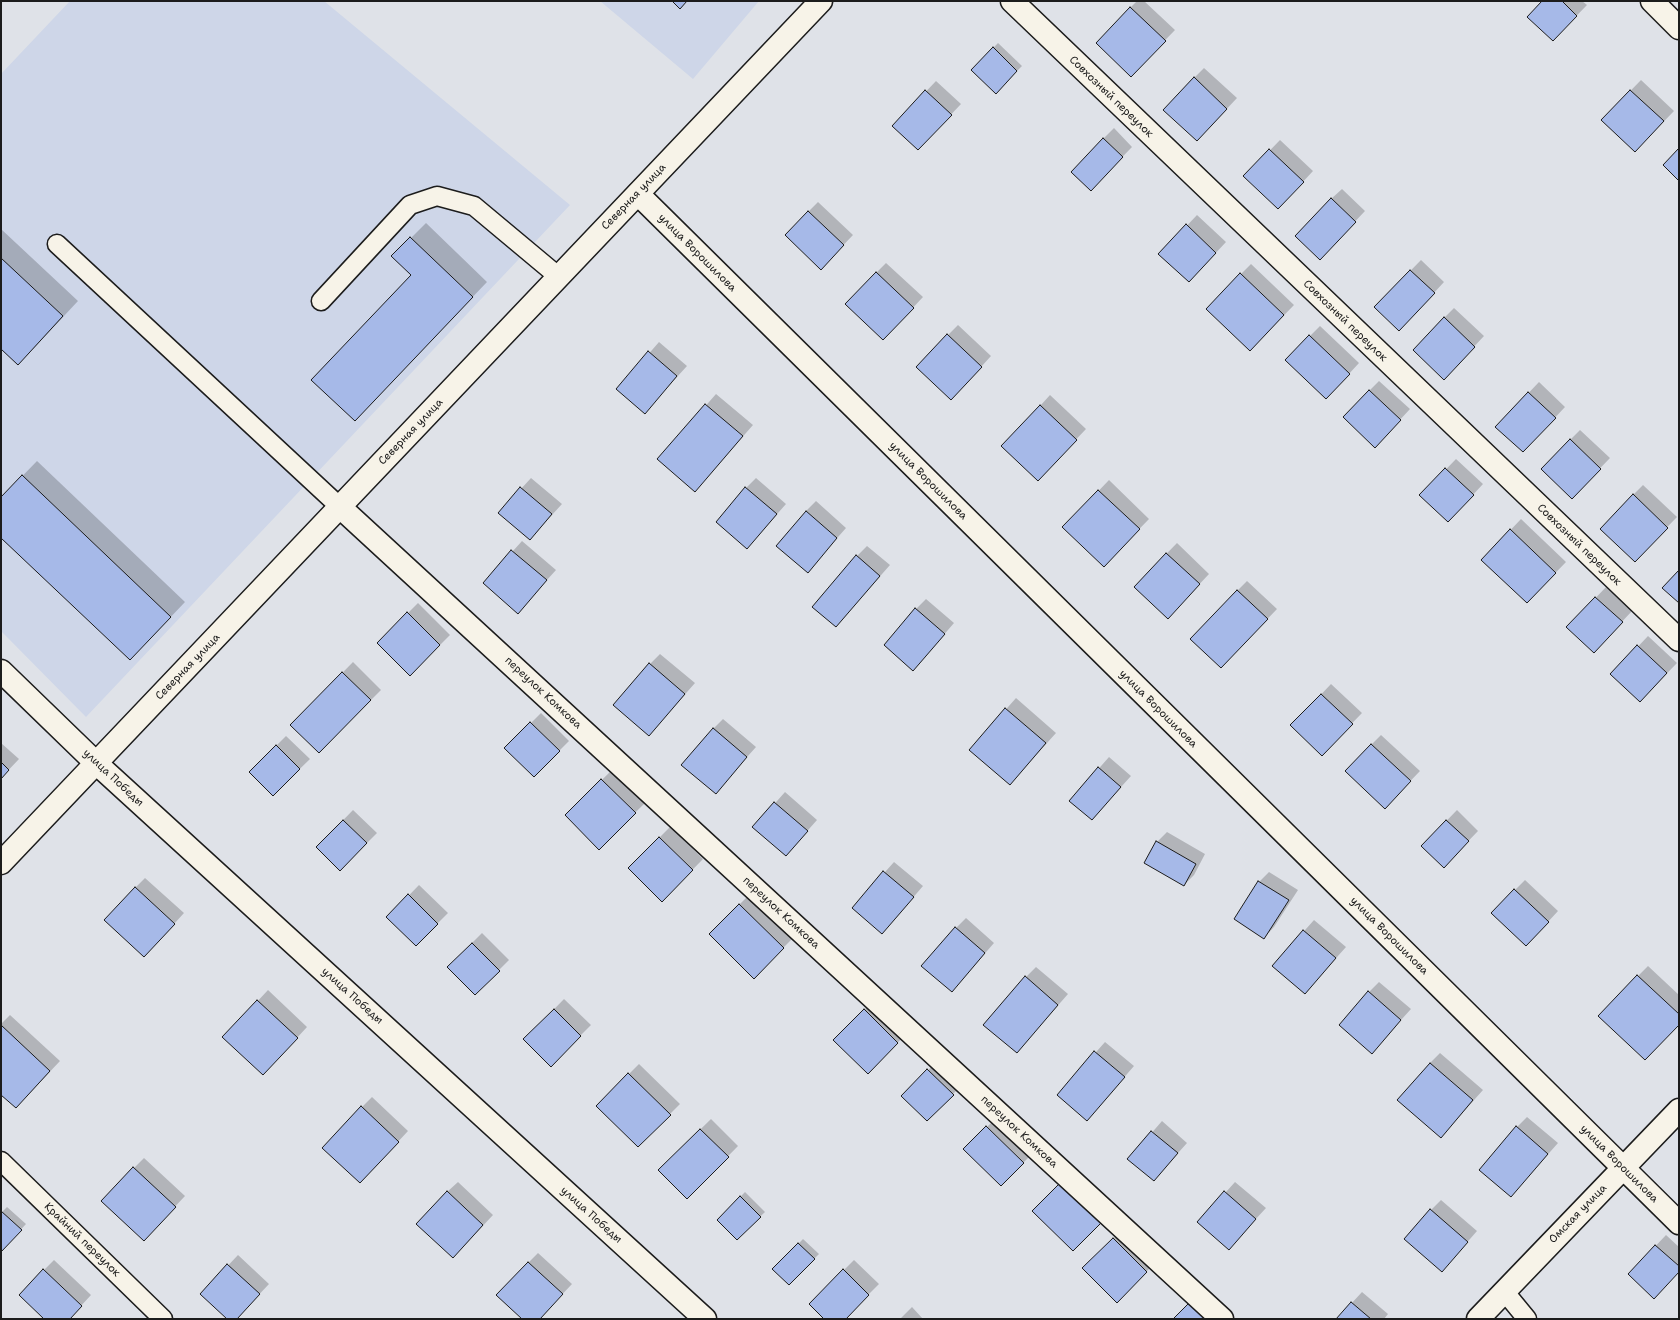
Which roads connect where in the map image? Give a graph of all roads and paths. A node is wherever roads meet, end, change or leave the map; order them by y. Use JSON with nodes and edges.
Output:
{"nodes":[{"id":1,"x":821,"y":1,"type":"edge"},
{"id":2,"x":1012,"y":1,"type":"edge"},
{"id":3,"x":1652,"y":1,"type":"edge"},
{"id":4,"x":1679,"y":28,"type":"edge"},
{"id":5,"x":638,"y":194,"type":"junction"},
{"id":6,"x":57,"y":244,"type":"dead end"},
{"id":7,"x":559,"y":277,"type":"junction"},
{"id":8,"x":321,"y":301,"type":"dead end"},
{"id":9,"x":340,"y":506,"type":"junction"},
{"id":10,"x":1679,"y":640,"type":"edge"},
{"id":11,"x":1,"y":671,"type":"edge"},
{"id":12,"x":96,"y":764,"type":"junction"},
{"id":13,"x":1,"y":863,"type":"edge"},
{"id":14,"x":1679,"y":1110,"type":"edge"},
{"id":15,"x":1,"y":1161,"type":"edge"},
{"id":16,"x":1622,"y":1167,"type":"junction"},
{"id":17,"x":1679,"y":1223,"type":"edge"},
{"id":18,"x":1504,"y":1291,"type":"junction"},
{"id":19,"x":163,"y":1319,"type":"edge"},
{"id":20,"x":705,"y":1319,"type":"edge"},
{"id":21,"x":1222,"y":1319,"type":"edge"},
{"id":22,"x":1478,"y":1319,"type":"edge"},
{"id":23,"x":1527,"y":1319,"type":"edge"}],
"edges":[{"from":1,"to":5,"type":"street","name":"Северная улица"},
{"from":2,"to":10,"type":"street","name":"Совхозный переулок"},
{"from":3,"to":4,"type":"street"},
{"from":5,"to":7,"type":"street","name":"Северная улица"},
{"from":5,"to":16,"type":"street","name":"улица Ворошилова"},
{"from":6,"to":9,"type":"lane"},
{"from":7,"to":8,"type":"lane"},
{"from":7,"to":9,"type":"street","name":"Северная улица"},
{"from":9,"to":12,"type":"street","name":"Северная улица"},
{"from":9,"to":21,"type":"street","name":"переулок Комкова"},
{"from":11,"to":12,"type":"street","name":"улица Победы"},
{"from":12,"to":13,"type":"street","name":"Северная улица"},
{"from":12,"to":20,"type":"street","name":"улица Победы"},
{"from":14,"to":16,"type":"street","name":"Омская улица"},
{"from":15,"to":19,"type":"lane","name":"Крайний переулок"},
{"from":16,"to":17,"type":"street","name":"улица Ворошилова"},
{"from":16,"to":18,"type":"street","name":"Омская улица"},
{"from":18,"to":22,"type":"street","name":"Омская улица"},
{"from":18,"to":23,"type":"lane"}]}
